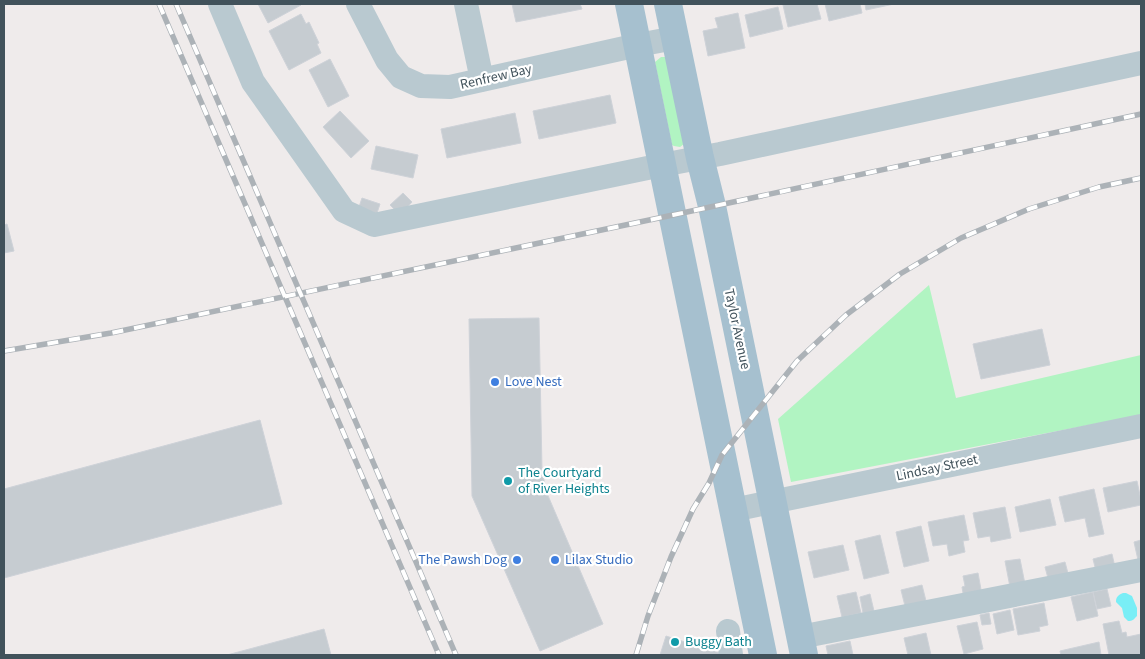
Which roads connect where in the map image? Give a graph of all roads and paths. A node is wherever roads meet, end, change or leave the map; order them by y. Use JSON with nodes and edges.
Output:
{"nodes":[{"id":1,"x":220,"y":4,"type":"edge"},
{"id":2,"x":358,"y":4,"type":"edge"},
{"id":3,"x":466,"y":4,"type":"edge"},
{"id":4,"x":629,"y":4,"type":"edge"},
{"id":5,"x":668,"y":4,"type":"edge"},
{"id":6,"x":675,"y":38,"type":"junction"},
{"id":7,"x":638,"y":45,"type":"junction"},
{"id":8,"x":1141,"y":63,"type":"edge"},
{"id":9,"x":482,"y":80,"type":"junction"},
{"id":10,"x":700,"y":158,"type":"junction"},
{"id":11,"x":662,"y":165,"type":"junction"},
{"id":12,"x":1141,"y":426,"type":"edge"},
{"id":13,"x":772,"y":502,"type":"junction"},
{"id":14,"x":733,"y":510,"type":"junction"},
{"id":15,"x":1141,"y":570,"type":"edge"},
{"id":16,"x":728,"y":631,"type":"dead end"},
{"id":17,"x":802,"y":646,"type":"edge"},
{"id":18,"x":731,"y":655,"type":"edge"},
{"id":19,"x":763,"y":655,"type":"edge"}],
"edges":[{"from":1,"to":11,"type":"street"},
{"from":2,"to":9,"type":"street","name":"Renfrew Bay"},
{"from":3,"to":9,"type":"street"},
{"from":4,"to":7,"type":"main road"},
{"from":5,"to":6,"type":"main road","name":"Taylor Avenue"},
{"from":6,"to":7,"type":"street","name":"Renfrew Bay"},
{"from":6,"to":10,"type":"main road","name":"Taylor Avenue"},
{"from":7,"to":9,"type":"street","name":"Renfrew Bay"},
{"from":7,"to":11,"type":"main road"},
{"from":8,"to":10,"type":"street"},
{"from":10,"to":11,"type":"street"},
{"from":10,"to":13,"type":"main road","name":"Taylor Avenue"},
{"from":11,"to":14,"type":"main road"},
{"from":12,"to":13,"type":"street","name":"Lindsay Street"},
{"from":13,"to":14,"type":"street","name":"Lindsay Street"},
{"from":13,"to":17,"type":"main road","name":"Taylor Avenue"},
{"from":14,"to":19,"type":"main road"},
{"from":15,"to":17,"type":"street"},
{"from":16,"to":18,"type":"street"}]}
